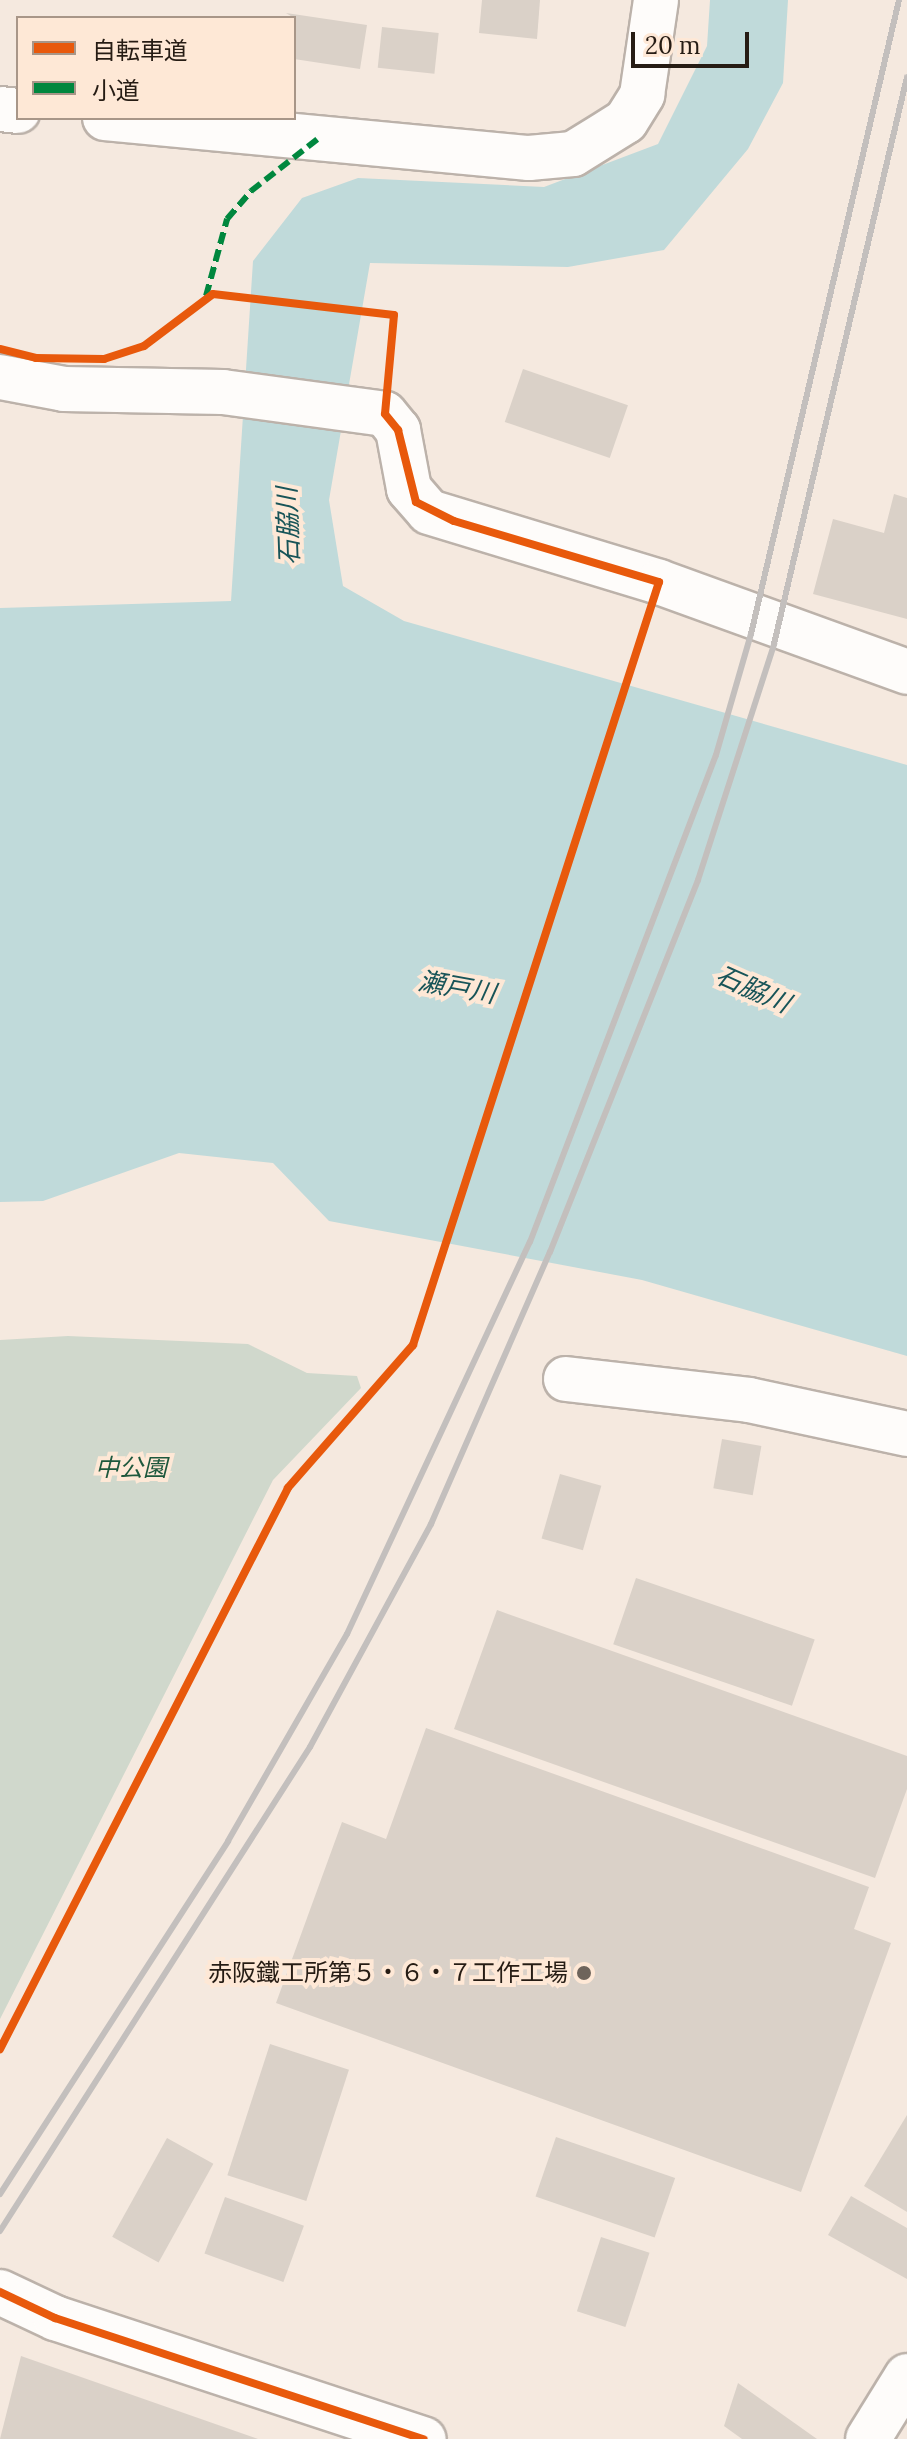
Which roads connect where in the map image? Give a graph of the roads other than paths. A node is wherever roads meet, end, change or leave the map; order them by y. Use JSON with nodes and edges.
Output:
{"nodes":[{"id":1,"x":656,"y":0,"type":"edge"},
{"id":2,"x":126,"y":120,"type":"edge"},
{"id":3,"x":0,"y":377,"type":"edge"},
{"id":4,"x":907,"y":672,"type":"edge"},
{"id":5,"x":566,"y":1379,"type":"dead end"},
{"id":6,"x":907,"y":1434,"type":"edge"},
{"id":7,"x":0,"y":2292,"type":"edge"},
{"id":8,"x":907,"y":2376,"type":"edge"},
{"id":9,"x":424,"y":2439,"type":"edge"},
{"id":10,"x":868,"y":2439,"type":"edge"}],
"edges":[{"from":1,"to":2,"type":"street"},
{"from":3,"to":4,"type":"street"},
{"from":5,"to":6,"type":"street"},
{"from":7,"to":9,"type":"street"},
{"from":8,"to":10,"type":"street"}]}
